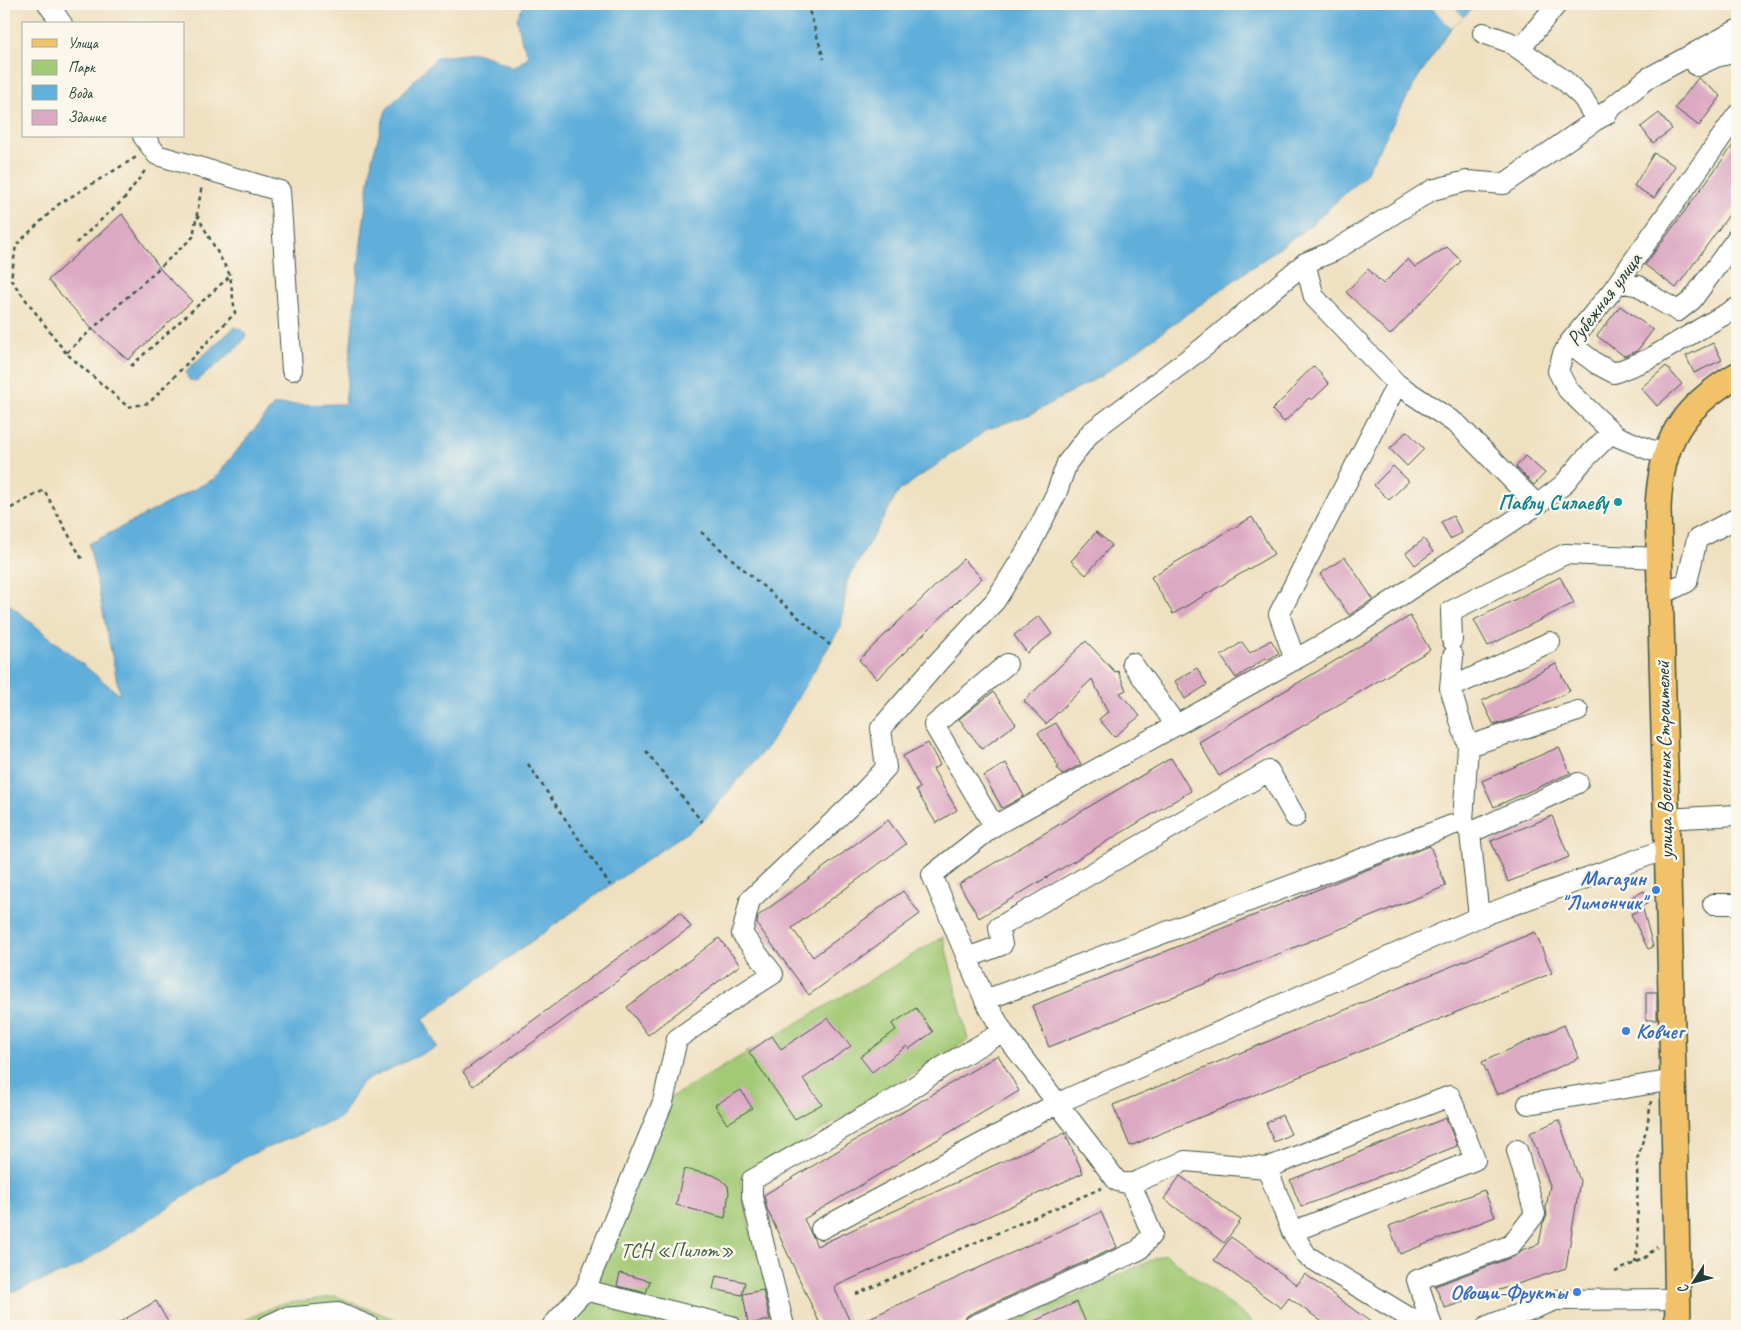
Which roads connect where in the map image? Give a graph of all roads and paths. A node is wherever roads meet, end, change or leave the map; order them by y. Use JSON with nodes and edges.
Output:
{"nodes":[{"id":1,"x":48,"y":4,"type":"edge"},
{"id":2,"x":808,"y":4,"type":"edge"},
{"id":3,"x":1557,"y":4,"type":"edge"},
{"id":4,"x":61,"y":22,"type":"edge"},
{"id":5,"x":1737,"y":30,"type":"edge"},
{"id":6,"x":1483,"y":33,"type":"dead end"},
{"id":7,"x":1520,"y":49,"type":"junction"},
{"id":8,"x":1737,"y":52,"type":"edge"},
{"id":9,"x":824,"y":59,"type":"dead end"},
{"id":10,"x":1737,"y":115,"type":"edge"},
{"id":11,"x":1596,"y":120,"type":"junction"},
{"id":12,"x":151,"y":146,"type":"edge"},
{"id":13,"x":204,"y":169,"type":"junction"},
{"id":14,"x":197,"y":214,"type":"junction"},
{"id":15,"x":1737,"y":238,"type":"edge"},
{"id":16,"x":76,"y":243,"type":"dead end"},
{"id":17,"x":1305,"y":263,"type":"junction"},
{"id":18,"x":230,"y":275,"type":"junction"},
{"id":19,"x":1619,"y":282,"type":"junction"},
{"id":20,"x":1737,"y":308,"type":"edge"},
{"id":21,"x":1569,"y":343,"type":"junction"},
{"id":22,"x":66,"y":353,"type":"junction"},
{"id":23,"x":131,"y":366,"type":"dead end"},
{"id":24,"x":292,"y":370,"type":"dead end"},
{"id":25,"x":1737,"y":375,"type":"edge"},
{"id":26,"x":1397,"y":384,"type":"junction"},
{"id":27,"x":1612,"y":432,"type":"junction"},
{"id":28,"x":1666,"y":452,"type":"junction"},
{"id":29,"x":1537,"y":505,"type":"junction"},
{"id":30,"x":4,"y":512,"type":"edge"},
{"id":31,"x":1737,"y":518,"type":"edge"},
{"id":32,"x":701,"y":532,"type":"dead end"},
{"id":33,"x":1660,"y":558,"type":"junction"},
{"id":34,"x":83,"y":561,"type":"dead end"},
{"id":35,"x":1660,"y":595,"type":"junction"},
{"id":36,"x":1550,"y":642,"type":"dead end"},
{"id":37,"x":830,"y":645,"type":"dead end"},
{"id":38,"x":1295,"y":660,"type":"junction"},
{"id":39,"x":1007,"y":664,"type":"dead end"},
{"id":40,"x":1132,"y":664,"type":"dead end"},
{"id":41,"x":1450,"y":688,"type":"junction"},
{"id":42,"x":1578,"y":711,"type":"dead end"},
{"id":43,"x":1176,"y":725,"type":"junction"},
{"id":44,"x":1468,"y":746,"type":"junction"},
{"id":45,"x":646,"y":751,"type":"dead end"},
{"id":46,"x":528,"y":764,"type":"dead end"},
{"id":47,"x":1578,"y":783,"type":"dead end"},
{"id":48,"x":1737,"y":816,"type":"edge"},
{"id":49,"x":1295,"y":817,"type":"dead end"},
{"id":50,"x":1665,"y":820,"type":"junction"},
{"id":51,"x":702,"y":822,"type":"dead end"},
{"id":52,"x":994,"y":826,"type":"junction"},
{"id":53,"x":1466,"y":827,"type":"junction"},
{"id":54,"x":1666,"y":849,"type":"junction"},
{"id":55,"x":610,"y":885,"type":"dead end"},
{"id":56,"x":1713,"y":904,"type":"dead end"},
{"id":57,"x":1737,"y":904,"type":"edge"},
{"id":58,"x":1480,"y":917,"type":"junction"},
{"id":59,"x":967,"y":958,"type":"junction"},
{"id":60,"x":985,"y":1000,"type":"junction"},
{"id":61,"x":1003,"y":1032,"type":"junction"},
{"id":62,"x":1664,"y":1081,"type":"junction"},
{"id":63,"x":1058,"y":1102,"type":"junction"},
{"id":64,"x":1528,"y":1104,"type":"dead end"},
{"id":65,"x":1517,"y":1150,"type":"dead end"},
{"id":66,"x":1267,"y":1168,"type":"junction"},
{"id":67,"x":1124,"y":1183,"type":"junction"},
{"id":68,"x":821,"y":1229,"type":"dead end"},
{"id":69,"x":1292,"y":1232,"type":"junction"},
{"id":70,"x":1657,"y":1247,"type":"dead end"},
{"id":71,"x":1635,"y":1262,"type":"junction"},
{"id":72,"x":1616,"y":1272,"type":"dead end"},
{"id":73,"x":585,"y":1290,"type":"junction"},
{"id":74,"x":856,"y":1294,"type":"dead end"},
{"id":75,"x":1678,"y":1299,"type":"junction"},
{"id":76,"x":1413,"y":1324,"type":"edge"},
{"id":77,"x":267,"y":1326,"type":"edge"},
{"id":78,"x":369,"y":1326,"type":"edge"},
{"id":79,"x":552,"y":1326,"type":"edge"},
{"id":80,"x":731,"y":1326,"type":"edge"},
{"id":81,"x":784,"y":1326,"type":"edge"},
{"id":82,"x":972,"y":1326,"type":"edge"},
{"id":83,"x":1432,"y":1326,"type":"edge"},
{"id":84,"x":1487,"y":1326,"type":"edge"},
{"id":85,"x":1678,"y":1326,"type":"edge"}],
"edges":[{"from":1,"to":4,"type":"street"},
{"from":2,"to":9,"type":"path"},
{"from":3,"to":7,"type":"street"},
{"from":5,"to":11,"type":"street"},
{"from":6,"to":7,"type":"street"},
{"from":7,"to":11,"type":"street"},
{"from":8,"to":11,"type":"street"},
{"from":10,"to":19,"type":"street","name":"Рубежная улица"},
{"from":11,"to":17,"type":"street"},
{"from":12,"to":13,"type":"street"},
{"from":12,"to":16,"type":"path"},
{"from":12,"to":22,"type":"path"},
{"from":13,"to":14,"type":"path"},
{"from":13,"to":24,"type":"street"},
{"from":14,"to":18,"type":"path"},
{"from":14,"to":22,"type":"path"},
{"from":15,"to":19,"type":"street"},
{"from":17,"to":26,"type":"street"},
{"from":17,"to":73,"type":"street"},
{"from":18,"to":22,"type":"path"},
{"from":18,"to":23,"type":"path"},
{"from":19,"to":21,"type":"street","name":"Рубежная улица"},
{"from":20,"to":21,"type":"street"},
{"from":21,"to":27,"type":"street","name":"Рубежная улица"},
{"from":25,"to":28,"type":"main road","name":"улица Военных Строителей"},
{"from":26,"to":29,"type":"street"},
{"from":26,"to":38,"type":"street"},
{"from":27,"to":28,"type":"street","name":"Рубежная улица"},
{"from":27,"to":29,"type":"street"},
{"from":28,"to":33,"type":"main road","name":"улица Военных Строителей"},
{"from":29,"to":38,"type":"street"},
{"from":30,"to":34,"type":"path"},
{"from":31,"to":35,"type":"street"},
{"from":32,"to":37,"type":"path"},
{"from":33,"to":35,"type":"main road","name":"улица Военных Строителей"},
{"from":33,"to":41,"type":"street"},
{"from":35,"to":50,"type":"main road","name":"улица Военных Строителей"},
{"from":36,"to":41,"type":"street"},
{"from":38,"to":43,"type":"street"},
{"from":39,"to":52,"type":"street"},
{"from":40,"to":43,"type":"street"},
{"from":41,"to":44,"type":"street"},
{"from":42,"to":44,"type":"street"},
{"from":43,"to":52,"type":"street"},
{"from":44,"to":53,"type":"street"},
{"from":45,"to":51,"type":"path"},
{"from":46,"to":55,"type":"path"},
{"from":47,"to":53,"type":"street"},
{"from":48,"to":50,"type":"street"},
{"from":49,"to":59,"type":"street"},
{"from":50,"to":54,"type":"main road","name":"улица Военных Строителей"},
{"from":52,"to":59,"type":"street"},
{"from":53,"to":58,"type":"street"},
{"from":53,"to":60,"type":"street"},
{"from":54,"to":58,"type":"street"},
{"from":54,"to":62,"type":"main road","name":"улица Военных Строителей"},
{"from":56,"to":57,"type":"street"},
{"from":58,"to":63,"type":"street"},
{"from":59,"to":60,"type":"street"},
{"from":60,"to":61,"type":"street"},
{"from":61,"to":63,"type":"street"},
{"from":61,"to":81,"type":"street"},
{"from":62,"to":64,"type":"street"},
{"from":62,"to":71,"type":"path"},
{"from":62,"to":75,"type":"main road","name":"улица Военных Строителей"},
{"from":63,"to":67,"type":"street"},
{"from":63,"to":68,"type":"street"},
{"from":65,"to":83,"type":"street"},
{"from":66,"to":67,"type":"street"},
{"from":66,"to":69,"type":"street"},
{"from":66,"to":69,"type":"street"},
{"from":67,"to":74,"type":"path"},
{"from":67,"to":82,"type":"street"},
{"from":69,"to":76,"type":"street"},
{"from":70,"to":71,"type":"path"},
{"from":71,"to":72,"type":"path"},
{"from":73,"to":79,"type":"street"},
{"from":73,"to":80,"type":"street"},
{"from":75,"to":84,"type":"street"},
{"from":75,"to":85,"type":"main road","name":"улица Военных Строителей"},
{"from":77,"to":78,"type":"street"}]}
